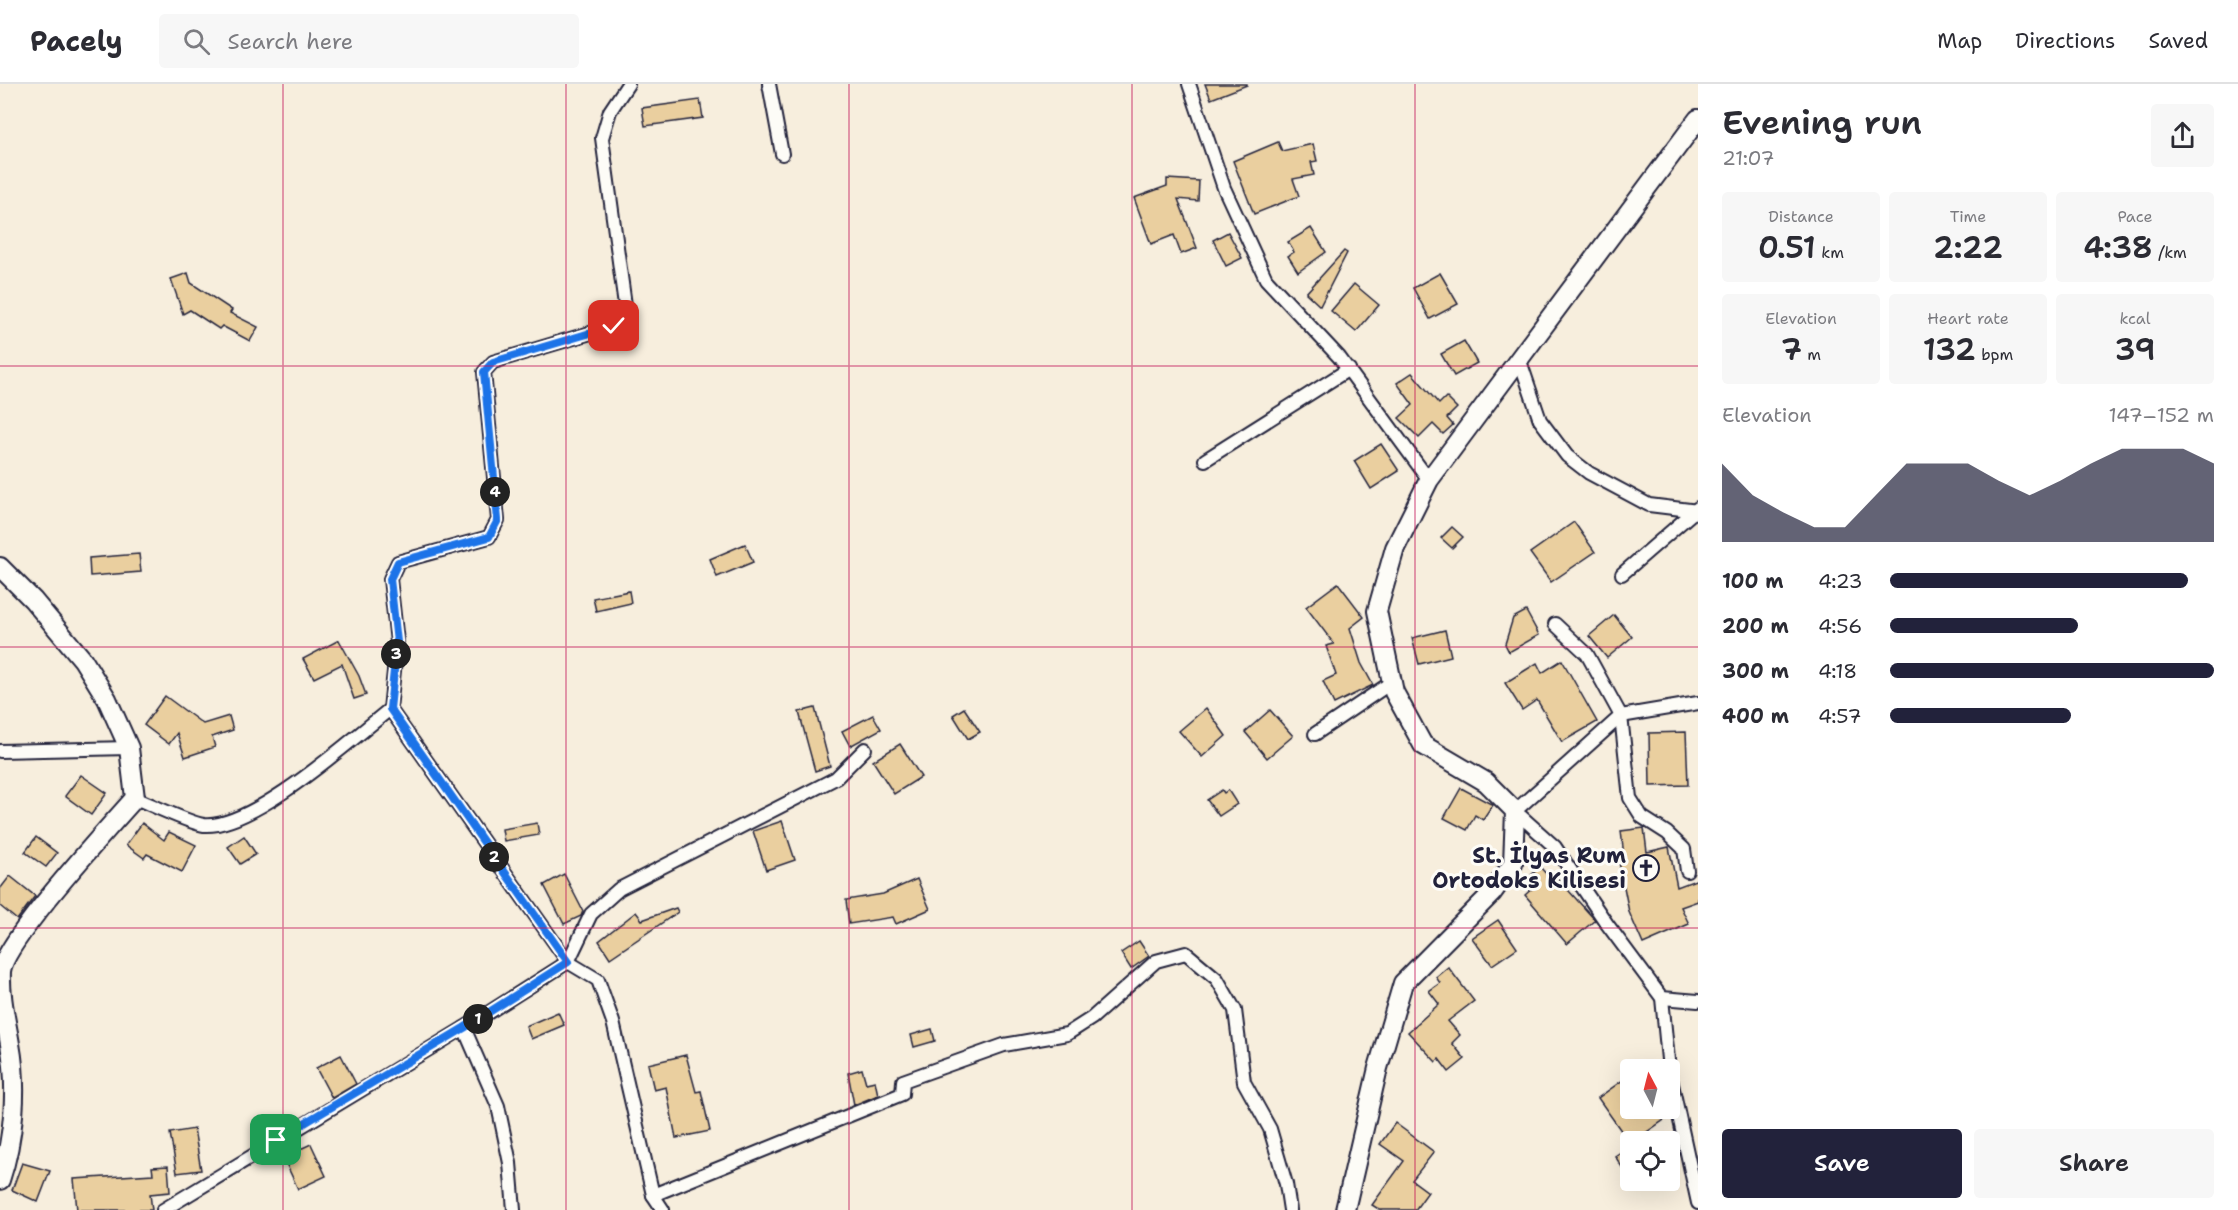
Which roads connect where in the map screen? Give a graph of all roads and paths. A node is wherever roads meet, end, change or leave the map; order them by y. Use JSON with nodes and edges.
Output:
{"nodes":[{"id":1,"x":628,"y":84,"type":"edge"},
{"id":2,"x":769,"y":84,"type":"edge"},
{"id":3,"x":1189,"y":84,"type":"edge"},
{"id":4,"x":1698,"y":119,"type":"edge"},
{"id":5,"x":782,"y":153,"type":"dead end"},
{"id":6,"x":1519,"y":358,"type":"junction"},
{"id":7,"x":1349,"y":369,"type":"junction"},
{"id":8,"x":1205,"y":460,"type":"dead end"},
{"id":9,"x":1429,"y":480,"type":"junction"},
{"id":10,"x":1698,"y":509,"type":"edge"},
{"id":11,"x":0,"y":567,"type":"edge"},
{"id":12,"x":1622,"y":574,"type":"dead end"},
{"id":13,"x":1555,"y":624,"type":"dead end"},
{"id":14,"x":1392,"y":682,"type":"junction"},
{"id":15,"x":1698,"y":702,"type":"edge"},
{"id":16,"x":390,"y":709,"type":"junction"},
{"id":17,"x":1621,"y":716,"type":"junction"},
{"id":18,"x":1315,"y":734,"type":"dead end"},
{"id":19,"x":129,"y":748,"type":"junction"},
{"id":20,"x":865,"y":749,"type":"dead end"},
{"id":21,"x":0,"y":751,"type":"edge"},
{"id":22,"x":135,"y":798,"type":"junction"},
{"id":23,"x":1515,"y":811,"type":"junction"},
{"id":24,"x":1687,"y":871,"type":"dead end"},
{"id":25,"x":568,"y":962,"type":"junction"},
{"id":26,"x":1662,"y":998,"type":"junction"},
{"id":27,"x":1698,"y":1001,"type":"edge"},
{"id":28,"x":2,"y":1013,"type":"edge"},
{"id":29,"x":464,"y":1028,"type":"junction"},
{"id":30,"x":1668,"y":1059,"type":"edge"},
{"id":31,"x":1680,"y":1119,"type":"edge"},
{"id":32,"x":0,"y":1180,"type":"edge"},
{"id":33,"x":653,"y":1195,"type":"junction"},
{"id":34,"x":1698,"y":1203,"type":"edge"},
{"id":35,"x":163,"y":1210,"type":"edge"},
{"id":36,"x":514,"y":1210,"type":"edge"},
{"id":37,"x":663,"y":1210,"type":"edge"},
{"id":38,"x":1290,"y":1210,"type":"edge"},
{"id":39,"x":1345,"y":1210,"type":"edge"}],
"edges":[{"from":1,"to":16,"type":"street"},
{"from":2,"to":5,"type":"street"},
{"from":3,"to":7,"type":"street"},
{"from":4,"to":6,"type":"street"},
{"from":6,"to":9,"type":"street"},
{"from":6,"to":10,"type":"street"},
{"from":7,"to":8,"type":"street"},
{"from":7,"to":9,"type":"street"},
{"from":9,"to":14,"type":"street"},
{"from":10,"to":12,"type":"street"},
{"from":11,"to":19,"type":"street"},
{"from":13,"to":17,"type":"street"},
{"from":14,"to":18,"type":"street"},
{"from":14,"to":23,"type":"street"},
{"from":15,"to":17,"type":"street"},
{"from":16,"to":22,"type":"street"},
{"from":16,"to":25,"type":"street"},
{"from":17,"to":23,"type":"street"},
{"from":17,"to":24,"type":"street"},
{"from":19,"to":21,"type":"street"},
{"from":19,"to":22,"type":"street"},
{"from":20,"to":25,"type":"street"},
{"from":22,"to":28,"type":"street"},
{"from":23,"to":26,"type":"street"},
{"from":23,"to":39,"type":"street"},
{"from":25,"to":29,"type":"street"},
{"from":25,"to":33,"type":"street"},
{"from":26,"to":27,"type":"street"},
{"from":26,"to":30,"type":"street"},
{"from":28,"to":32,"type":"street"},
{"from":29,"to":35,"type":"street"},
{"from":29,"to":36,"type":"street"},
{"from":31,"to":34,"type":"street"},
{"from":33,"to":37,"type":"street"},
{"from":33,"to":38,"type":"street"}]}
